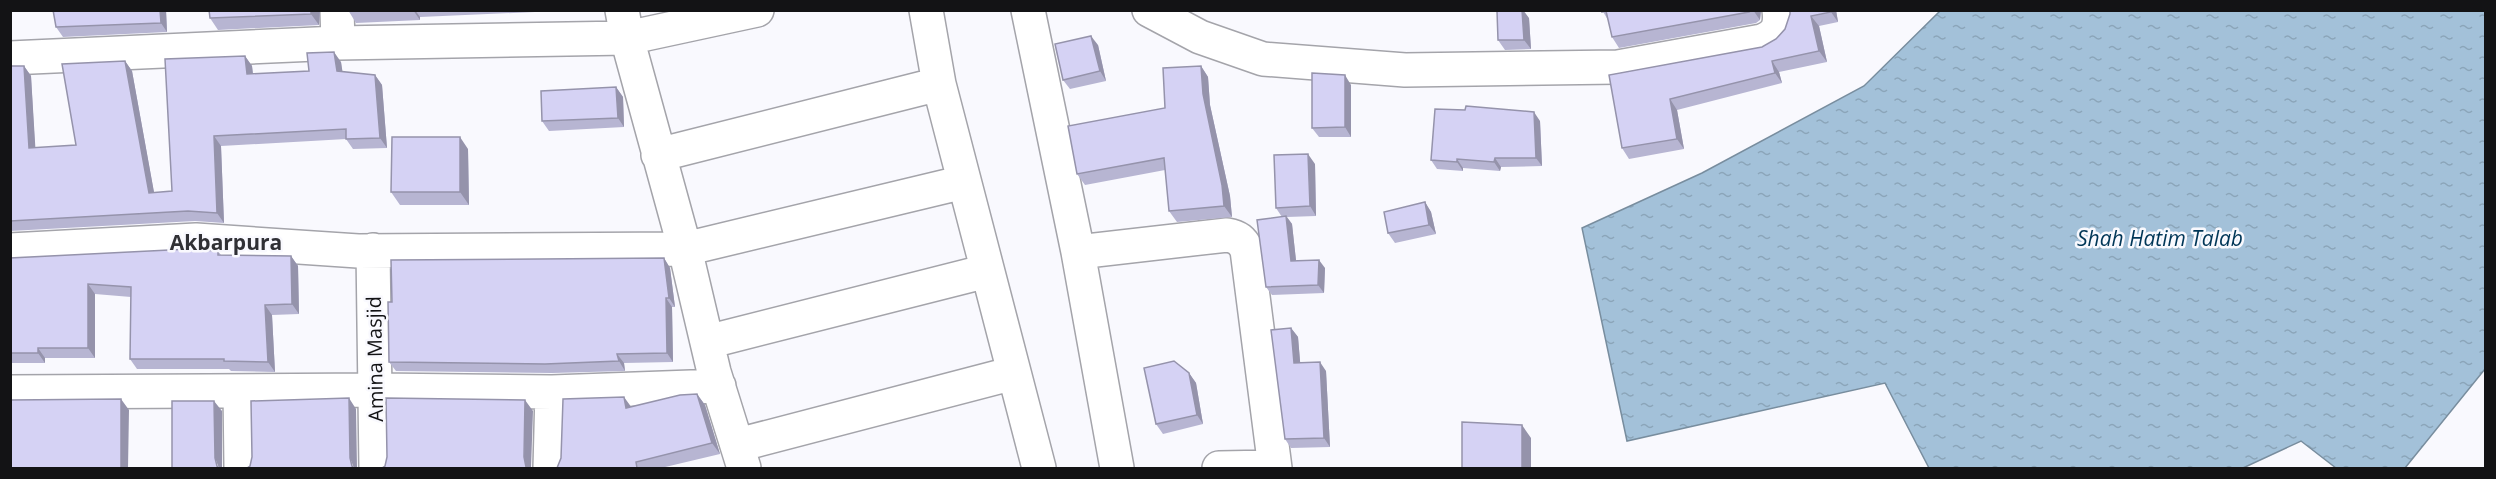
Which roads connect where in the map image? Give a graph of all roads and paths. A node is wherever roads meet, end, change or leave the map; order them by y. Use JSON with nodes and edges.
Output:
{"nodes":[{"id":1,"x":337,"y":10,"type":"edge"},
{"id":2,"x":757,"y":10,"type":"edge"},
{"id":3,"x":926,"y":10,"type":"edge"},
{"id":4,"x":1028,"y":10,"type":"edge"},
{"id":5,"x":1149,"y":10,"type":"edge"},
{"id":6,"x":1779,"y":10,"type":"edge"},
{"id":7,"x":625,"y":24,"type":"edge"},
{"id":8,"x":338,"y":43,"type":"junction"},
{"id":9,"x":10,"y":58,"type":"edge"},
{"id":10,"x":939,"y":84,"type":"junction"},
{"id":11,"x":658,"y":154,"type":"junction"},
{"id":12,"x":964,"y":182,"type":"junction"},
{"id":13,"x":685,"y":249,"type":"junction"},
{"id":14,"x":10,"y":250,"type":"edge"},
{"id":15,"x":373,"y":250,"type":"junction"},
{"id":16,"x":1078,"y":252,"type":"junction"},
{"id":17,"x":987,"y":271,"type":"junction"},
{"id":18,"x":707,"y":342,"type":"junction"},
{"id":19,"x":1014,"y":373,"type":"junction"},
{"id":20,"x":719,"y":386,"type":"junction"},
{"id":21,"x":376,"y":390,"type":"junction"},
{"id":22,"x":240,"y":391,"type":"junction"},
{"id":23,"x":10,"y":392,"type":"edge"},
{"id":24,"x":552,"y":392,"type":"junction"},
{"id":25,"x":741,"y":457,"type":"edge"},
{"id":26,"x":241,"y":468,"type":"edge"},
{"id":27,"x":376,"y":468,"type":"edge"},
{"id":28,"x":550,"y":468,"type":"edge"},
{"id":29,"x":1039,"y":468,"type":"edge"},
{"id":30,"x":1117,"y":468,"type":"edge"},
{"id":31,"x":1219,"y":468,"type":"edge"},
{"id":32,"x":1274,"y":468,"type":"edge"}],
"edges":[{"from":1,"to":8,"type":"street"},
{"from":2,"to":7,"type":"street"},
{"from":3,"to":10,"type":"street"},
{"from":4,"to":16,"type":"street"},
{"from":5,"to":6,"type":"street"},
{"from":7,"to":8,"type":"street"},
{"from":7,"to":11,"type":"street"},
{"from":8,"to":9,"type":"street"},
{"from":10,"to":11,"type":"street"},
{"from":10,"to":12,"type":"street"},
{"from":11,"to":13,"type":"street"},
{"from":12,"to":13,"type":"street"},
{"from":12,"to":17,"type":"street"},
{"from":13,"to":15,"type":"street"},
{"from":13,"to":18,"type":"street"},
{"from":14,"to":15,"type":"street"},
{"from":15,"to":21,"type":"street","name":"Amina Masjid"},
{"from":16,"to":30,"type":"street"},
{"from":16,"to":32,"type":"street"},
{"from":17,"to":18,"type":"street"},
{"from":17,"to":19,"type":"street"},
{"from":18,"to":20,"type":"street"},
{"from":19,"to":25,"type":"street"},
{"from":19,"to":29,"type":"street"},
{"from":20,"to":24,"type":"street"},
{"from":20,"to":25,"type":"street"},
{"from":21,"to":22,"type":"street"},
{"from":21,"to":24,"type":"street"},
{"from":21,"to":27,"type":"street","name":"Amina Masjid"},
{"from":22,"to":23,"type":"street"},
{"from":22,"to":26,"type":"street"},
{"from":24,"to":28,"type":"street"},
{"from":31,"to":32,"type":"street"}]}
